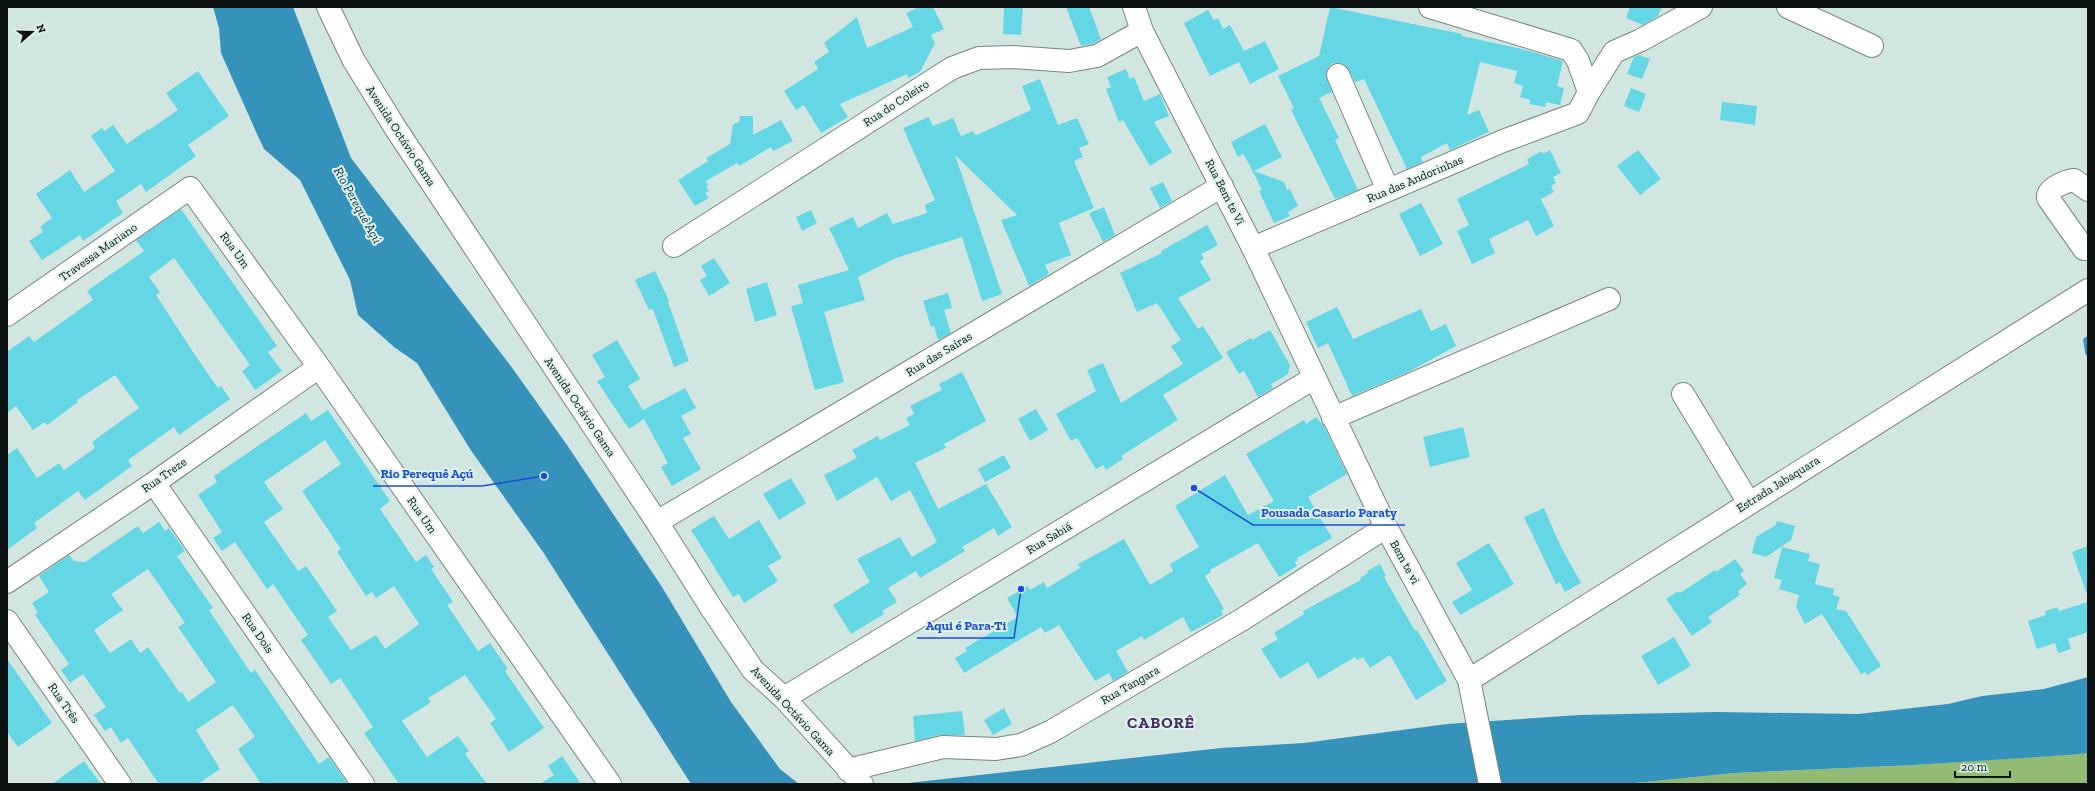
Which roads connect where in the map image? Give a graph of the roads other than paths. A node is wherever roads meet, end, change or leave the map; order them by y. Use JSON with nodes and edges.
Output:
{"nodes":[{"id":1,"x":328,"y":7,"type":"edge"},
{"id":2,"x":1134,"y":7,"type":"edge"},
{"id":3,"x":1430,"y":7,"type":"edge"},
{"id":4,"x":1701,"y":7,"type":"edge"},
{"id":5,"x":1788,"y":7,"type":"edge"},
{"id":6,"x":1142,"y":31,"type":"junction"},
{"id":7,"x":1872,"y":46,"type":"dead end"},
{"id":8,"x":1338,"y":75,"type":"dead end"},
{"id":9,"x":1589,"y":92,"type":"junction"},
{"id":10,"x":1222,"y":186,"type":"junction"},
{"id":11,"x":190,"y":188,"type":"joint"},
{"id":12,"x":1388,"y":190,"type":"junction"},
{"id":13,"x":2088,"y":190,"type":"edge"},
{"id":14,"x":674,"y":246,"type":"dead end"},
{"id":15,"x":1253,"y":248,"type":"junction"},
{"id":16,"x":2088,"y":249,"type":"edge"},
{"id":17,"x":2088,"y":290,"type":"edge"},
{"id":18,"x":1609,"y":298,"type":"dead end"},
{"id":19,"x":7,"y":315,"type":"edge"},
{"id":20,"x":318,"y":367,"type":"junction"},
{"id":21,"x":1314,"y":378,"type":"junction"},
{"id":22,"x":1683,"y":394,"type":"dead end"},
{"id":23,"x":1333,"y":418,"type":"junction"},
{"id":24,"x":154,"y":482,"type":"junction"},
{"id":25,"x":1749,"y":503,"type":"junction"},
{"id":26,"x":657,"y":522,"type":"junction"},
{"id":27,"x":1386,"y":527,"type":"junction"},
{"id":28,"x":7,"y":582,"type":"edge"},
{"id":29,"x":7,"y":621,"type":"edge"},
{"id":30,"x":1469,"y":680,"type":"junction"},
{"id":31,"x":784,"y":698,"type":"junction"},
{"id":32,"x":856,"y":778,"type":"edge"},
{"id":33,"x":120,"y":784,"type":"edge"},
{"id":34,"x":363,"y":784,"type":"edge"},
{"id":35,"x":610,"y":784,"type":"edge"},
{"id":36,"x":1490,"y":784,"type":"edge"}],
"edges":[{"from":1,"to":26,"type":"street","name":"Avenida Octávio Gama"},
{"from":2,"to":6,"type":"street","name":"Rua Bem te Vi"},
{"from":3,"to":9,"type":"street"},
{"from":4,"to":9,"type":"street"},
{"from":5,"to":7,"type":"street"},
{"from":6,"to":10,"type":"street","name":"Rua Bem te Vi"},
{"from":6,"to":14,"type":"street","name":"Rua do Coleiro"},
{"from":8,"to":12,"type":"street"},
{"from":9,"to":12,"type":"street","name":"Rua das Andorinhas"},
{"from":10,"to":15,"type":"street","name":"Rua Bem te Vi"},
{"from":10,"to":26,"type":"street","name":"Rua das Saíras"},
{"from":11,"to":19,"type":"street","name":"Travessa Mariano"},
{"from":11,"to":20,"type":"street","name":"Rua Um"},
{"from":12,"to":15,"type":"street","name":"Rua das Andorinhas"},
{"from":13,"to":16,"type":"street"},
{"from":15,"to":21,"type":"street","name":"Rua Bem te Vi"},
{"from":17,"to":25,"type":"street","name":"Estrada Jabaquara"},
{"from":18,"to":23,"type":"street"},
{"from":20,"to":24,"type":"street","name":"Rua Treze"},
{"from":20,"to":35,"type":"street","name":"Rua Um"},
{"from":21,"to":23,"type":"street","name":"Bem te vi"},
{"from":21,"to":31,"type":"street","name":"Rua Sabiá"},
{"from":22,"to":25,"type":"street"},
{"from":23,"to":27,"type":"street","name":"Bem te vi"},
{"from":24,"to":28,"type":"street","name":"Rua Treze"},
{"from":24,"to":34,"type":"street","name":"Rua Dois"},
{"from":25,"to":30,"type":"street","name":"Estrada Jabaquara"},
{"from":26,"to":31,"type":"street","name":"Avenida Octávio Gama"},
{"from":27,"to":30,"type":"street","name":"Bem te vi"},
{"from":27,"to":32,"type":"street","name":"Rua Tangara"},
{"from":29,"to":33,"type":"street","name":"Rua Três"},
{"from":30,"to":36,"type":"street","name":"Bem te vi"},
{"from":31,"to":32,"type":"street","name":"Avenida Octávio Gama"}]}
